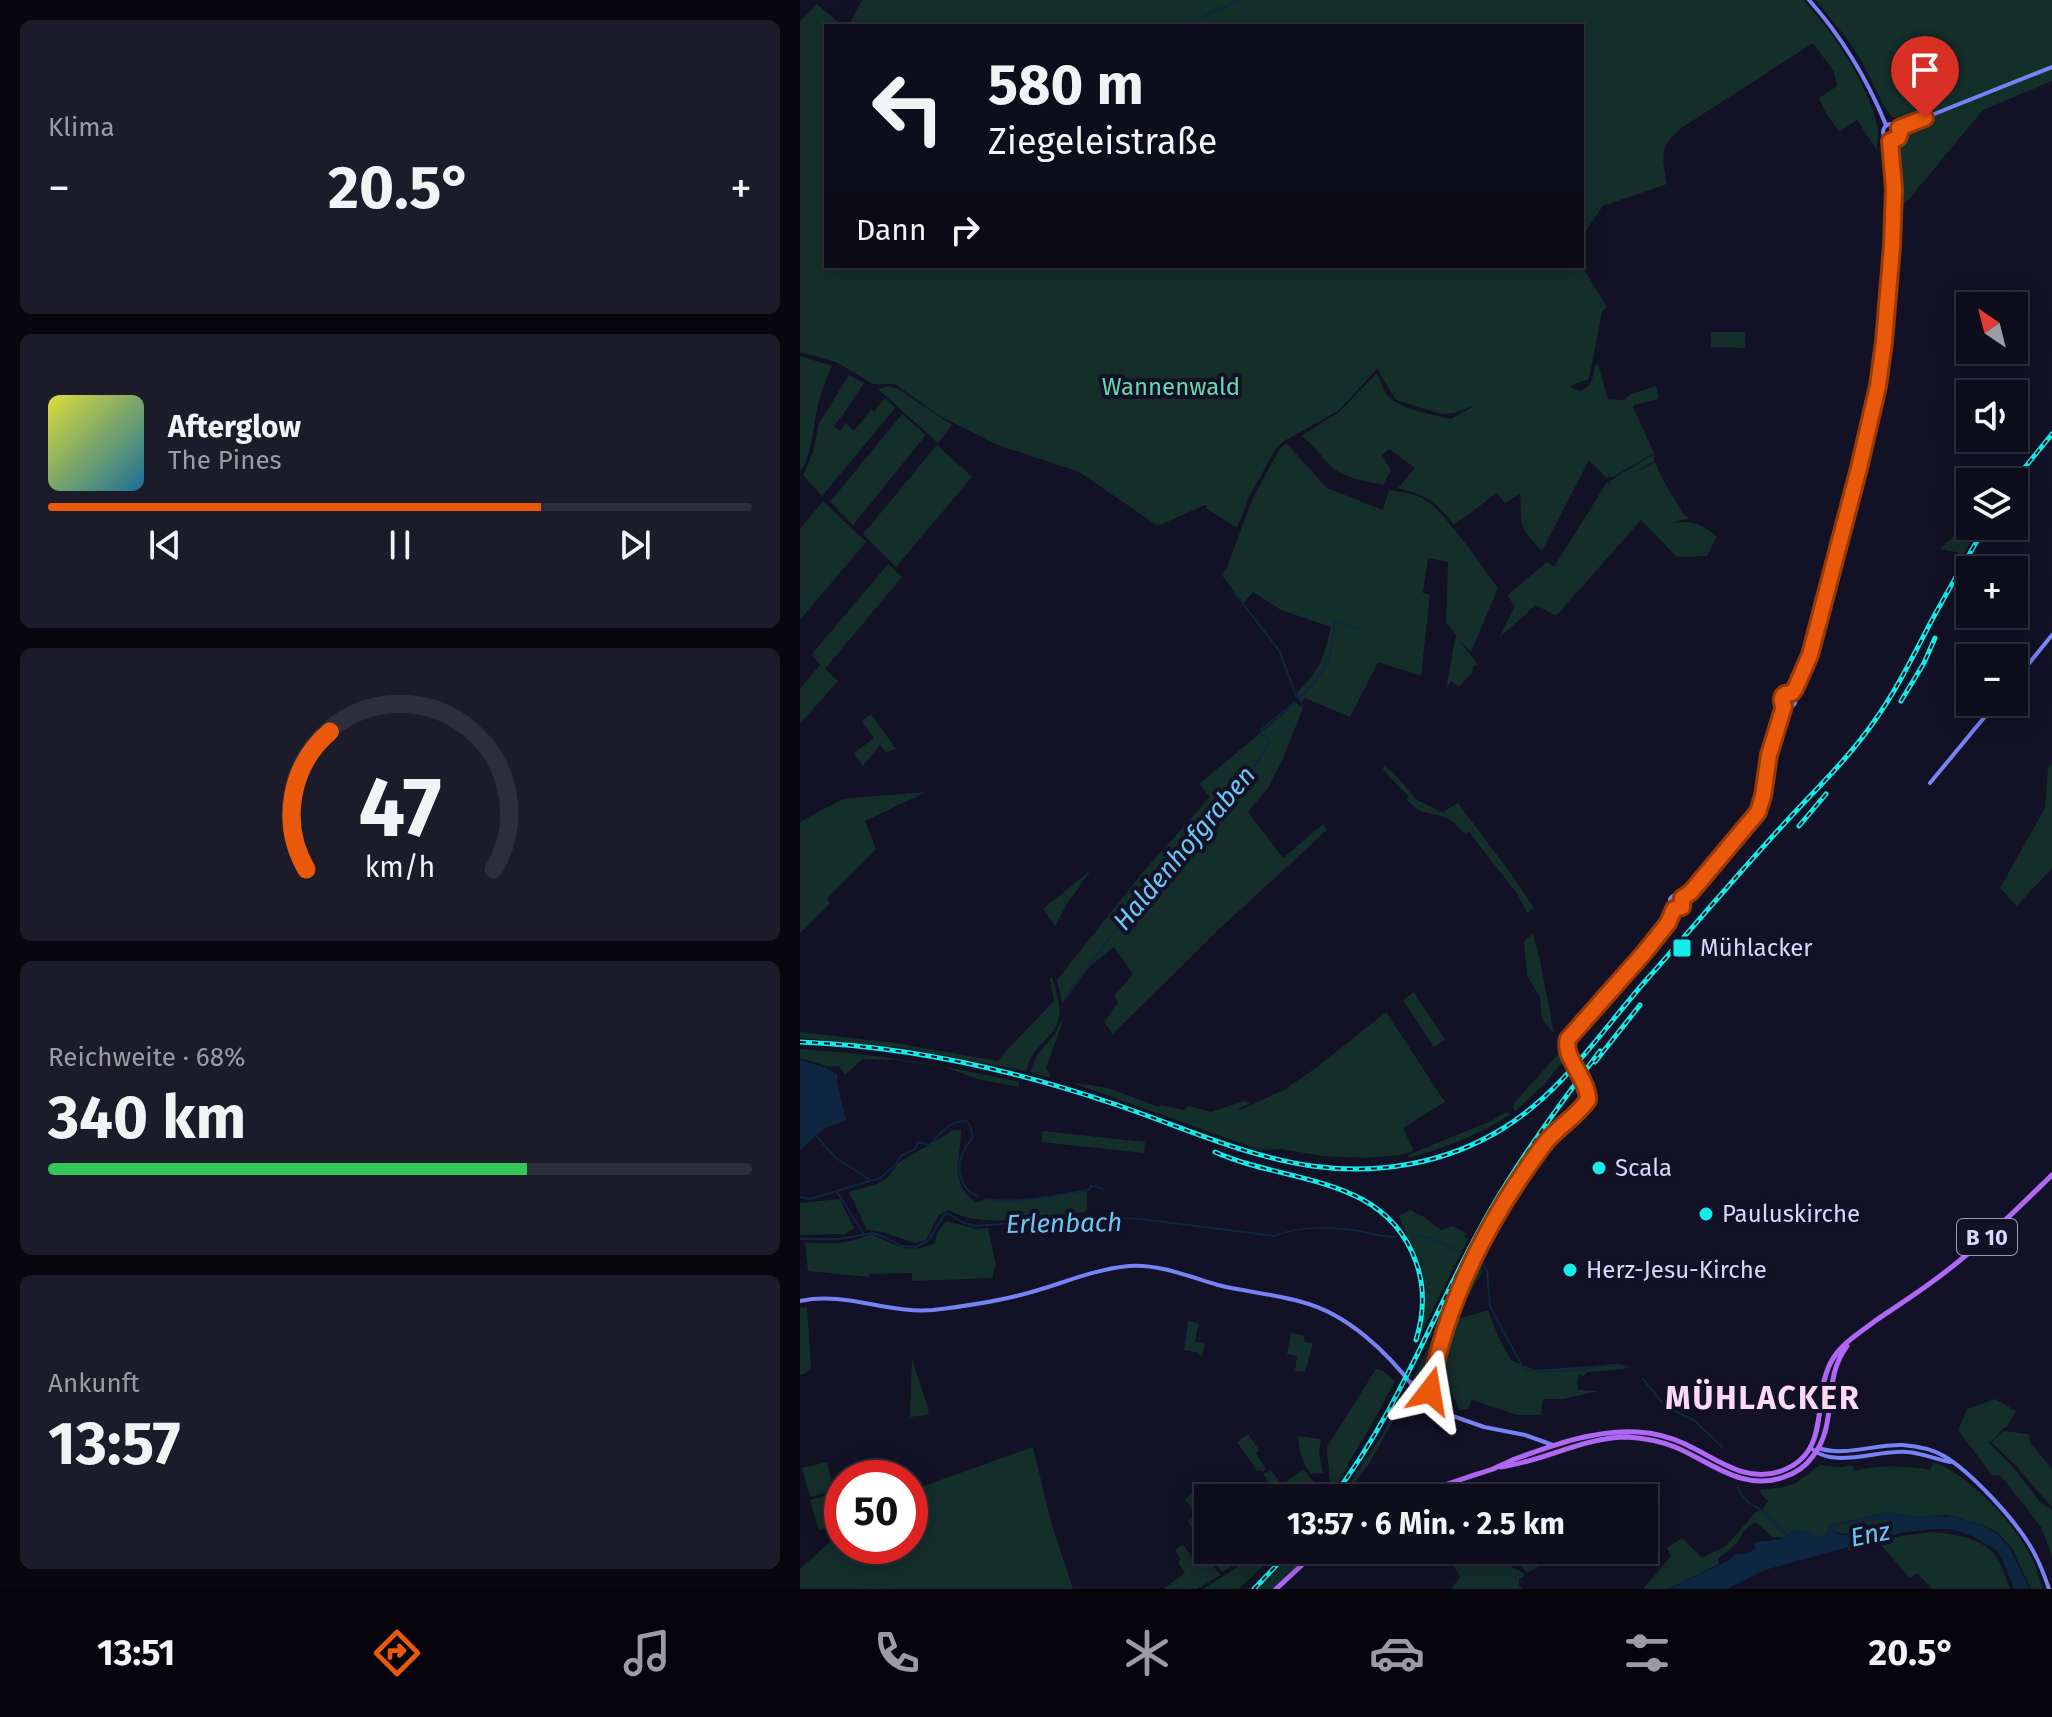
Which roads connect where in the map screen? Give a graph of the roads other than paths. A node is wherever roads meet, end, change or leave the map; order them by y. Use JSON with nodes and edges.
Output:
{"nodes":[{"id":1,"x":1809,"y":0,"type":"edge"},
{"id":2,"x":2052,"y":67,"type":"edge"},
{"id":3,"x":1886,"y":125,"type":"junction"},
{"id":4,"x":1899,"y":128,"type":"junction"},
{"id":5,"x":1890,"y":141,"type":"junction"},
{"id":6,"x":2052,"y":635,"type":"edge"},
{"id":7,"x":2028,"y":665,"type":"edge"},
{"id":8,"x":1792,"y":693,"type":"junction"},
{"id":9,"x":1784,"y":706,"type":"junction"},
{"id":10,"x":1985,"y":716,"type":"edge"},
{"id":11,"x":1930,"y":783,"type":"dead end"},
{"id":12,"x":1682,"y":898,"type":"junction"},
{"id":13,"x":1674,"y":909,"type":"junction"},
{"id":14,"x":2052,"y":1175,"type":"edge"},
{"id":15,"x":800,"y":1301,"type":"edge"},
{"id":16,"x":1828,"y":1385,"type":"junction"},
{"id":17,"x":1417,"y":1388,"type":"junction"},
{"id":18,"x":1427,"y":1392,"type":"junction"},
{"id":19,"x":1606,"y":1433,"type":"junction"},
{"id":20,"x":1534,"y":1438,"type":"junction"},
{"id":21,"x":1603,"y":1439,"type":"junction"},
{"id":22,"x":1823,"y":1439,"type":"junction"},
{"id":23,"x":1563,"y":1443,"type":"junction"},
{"id":24,"x":1810,"y":1447,"type":"junction"},
{"id":25,"x":1817,"y":1451,"type":"junction"},
{"id":26,"x":1541,"y":1454,"type":"junction"},
{"id":27,"x":1830,"y":1455,"type":"junction"},
{"id":28,"x":1805,"y":1465,"type":"junction"},
{"id":29,"x":1447,"y":1484,"type":"edge"},
{"id":30,"x":1303,"y":1564,"type":"edge"},
{"id":31,"x":1276,"y":1589,"type":"edge"},
{"id":32,"x":2049,"y":1589,"type":"edge"}],
"edges":[{"from":1,"to":3,"type":"street"},
{"from":2,"to":4,"type":"street"},
{"from":3,"to":4,"type":"street"},
{"from":3,"to":5,"type":"street"},
{"from":4,"to":5,"type":"street"},
{"from":5,"to":8,"type":"street"},
{"from":6,"to":7,"type":"street"},
{"from":8,"to":9,"type":"street"},
{"from":8,"to":9,"type":"street"},
{"from":9,"to":12,"type":"street"},
{"from":10,"to":11,"type":"street"},
{"from":12,"to":13,"type":"street"},
{"from":12,"to":13,"type":"street"},
{"from":13,"to":18,"type":"street","bridge":true},
{"from":14,"to":16,"type":"main road","number":"B 10"},
{"from":15,"to":17,"type":"street"},
{"from":16,"to":22,"type":"main road","number":"B 10"},
{"from":16,"to":24,"type":"main road","number":"B 10"},
{"from":17,"to":18,"type":"street"},
{"from":17,"to":18,"type":"street"},
{"from":18,"to":20,"type":"street"},
{"from":19,"to":21,"type":"street"},
{"from":19,"to":23,"type":"main road","number":"B 10"},
{"from":19,"to":24,"type":"main road","number":"B 10"},
{"from":20,"to":23,"type":"street"},
{"from":20,"to":26,"type":"street"},
{"from":21,"to":26,"type":"main road","number":"B 10"},
{"from":21,"to":28,"type":"main road","number":"B 10"},
{"from":22,"to":25,"type":"main road","number":"B 10"},
{"from":22,"to":27,"type":"street"},
{"from":23,"to":26,"type":"main road","number":"B 10"},
{"from":24,"to":25,"type":"street"},
{"from":25,"to":27,"type":"street"},
{"from":25,"to":28,"type":"main road","number":"B 10"},
{"from":26,"to":29,"type":"main road","number":"B 10"},
{"from":27,"to":28,"type":"street"},
{"from":27,"to":32,"type":"street"},
{"from":30,"to":31,"type":"main road"}]}
